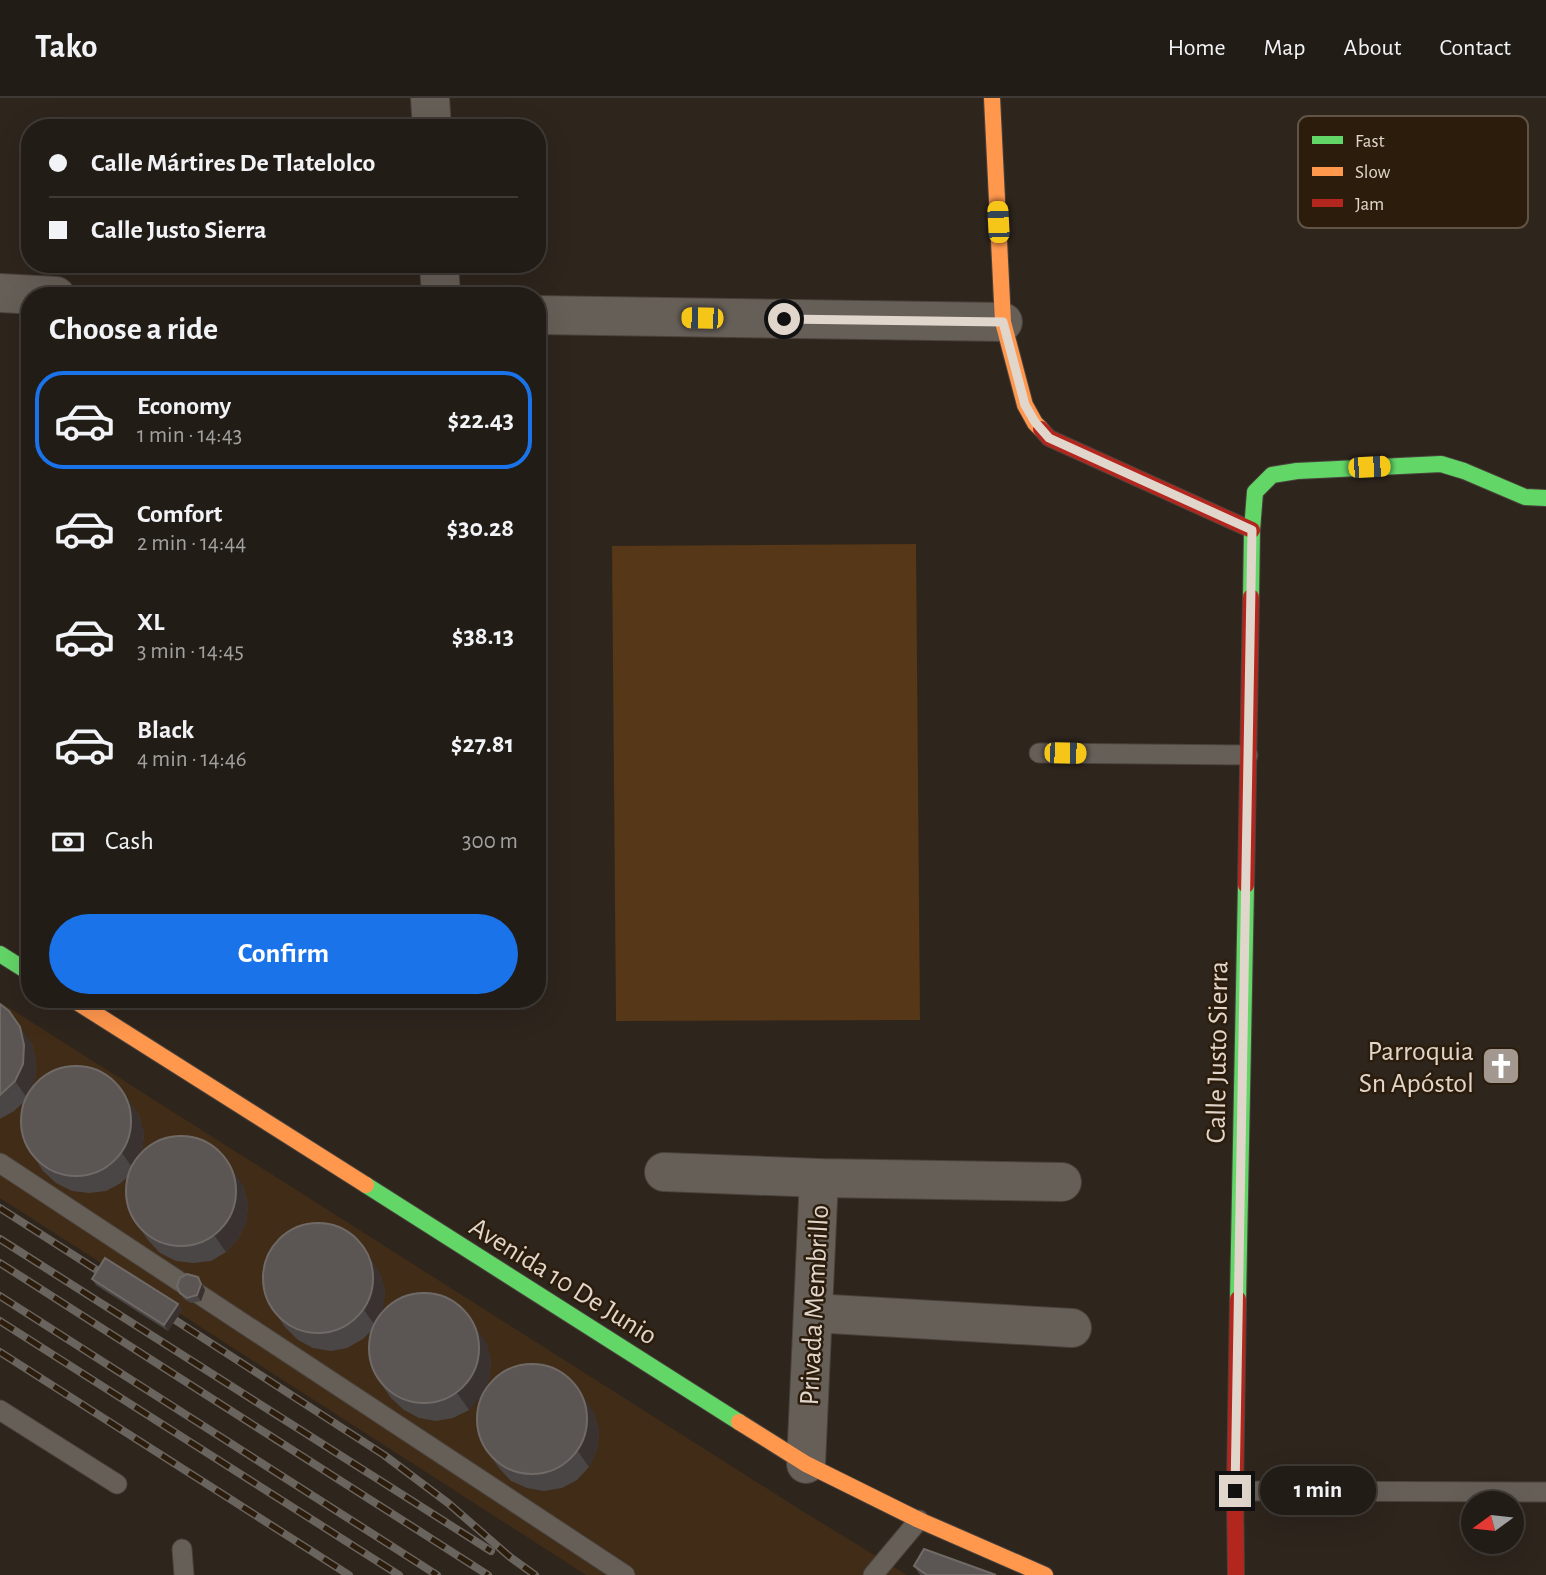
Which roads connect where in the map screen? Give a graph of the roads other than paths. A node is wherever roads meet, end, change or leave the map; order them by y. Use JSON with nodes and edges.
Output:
{"nodes":[{"id":1,"x":430,"y":98,"type":"edge"},
{"id":2,"x":992,"y":98,"type":"edge"},
{"id":3,"x":431,"y":119,"type":"edge"},
{"id":4,"x":0,"y":293,"type":"edge"},
{"id":5,"x":21,"y":294,"type":"edge"},
{"id":6,"x":546,"y":315,"type":"edge"},
{"id":7,"x":1003,"y":322,"type":"junction"},
{"id":8,"x":1546,"y":498,"type":"edge"},
{"id":9,"x":1252,"y":530,"type":"junction"},
{"id":10,"x":1040,"y":753,"type":"dead end"},
{"id":11,"x":1248,"y":755,"type":"junction"},
{"id":12,"x":0,"y":954,"type":"edge"},
{"id":13,"x":21,"y":967,"type":"edge"},
{"id":14,"x":86,"y":1008,"type":"edge"},
{"id":15,"x":0,"y":1163,"type":"edge"},
{"id":16,"x":664,"y":1172,"type":"dead end"},
{"id":17,"x":819,"y":1178,"type":"junction"},
{"id":18,"x":1062,"y":1182,"type":"dead end"},
{"id":19,"x":813,"y":1313,"type":"junction"},
{"id":20,"x":1072,"y":1328,"type":"dead end"},
{"id":21,"x":0,"y":1410,"type":"edge"},
{"id":22,"x":806,"y":1464,"type":"junction"},
{"id":23,"x":117,"y":1484,"type":"dead end"},
{"id":24,"x":1235,"y":1491,"type":"junction"},
{"id":25,"x":1546,"y":1492,"type":"edge"},
{"id":26,"x":919,"y":1520,"type":"junction"},
{"id":27,"x":183,"y":1549,"type":"dead end"},
{"id":28,"x":184,"y":1575,"type":"edge"},
{"id":29,"x":625,"y":1575,"type":"edge"},
{"id":30,"x":873,"y":1575,"type":"edge"},
{"id":31,"x":1045,"y":1575,"type":"edge"},
{"id":32,"x":1236,"y":1575,"type":"edge"}],
"edges":[{"from":1,"to":3,"type":"street"},
{"from":2,"to":7,"type":"street"},
{"from":4,"to":5,"type":"street"},
{"from":6,"to":7,"type":"street"},
{"from":7,"to":9,"type":"street"},
{"from":8,"to":9,"type":"street","name":"Calle Justo Sierra"},
{"from":9,"to":11,"type":"street","name":"Calle Justo Sierra"},
{"from":10,"to":11,"type":"lane"},
{"from":11,"to":24,"type":"street","name":"Calle Justo Sierra"},
{"from":12,"to":13,"type":"street"},
{"from":14,"to":22,"type":"street","name":"Avenida 10 De Junio"},
{"from":15,"to":29,"type":"lane"},
{"from":16,"to":17,"type":"street"},
{"from":17,"to":18,"type":"street","name":"Privada Membrillo"},
{"from":17,"to":19,"type":"street","name":"Privada Membrillo"},
{"from":19,"to":20,"type":"street"},
{"from":19,"to":22,"type":"street","name":"Privada Membrillo"},
{"from":21,"to":23,"type":"lane"},
{"from":22,"to":26,"type":"street","name":"Avenida 10 De Junio"},
{"from":24,"to":25,"type":"lane"},
{"from":24,"to":32,"type":"street","name":"Calle Justo Sierra"},
{"from":26,"to":30,"type":"lane"},
{"from":26,"to":31,"type":"street","name":"Avenida 10 De Junio"},
{"from":27,"to":28,"type":"lane"}]}
